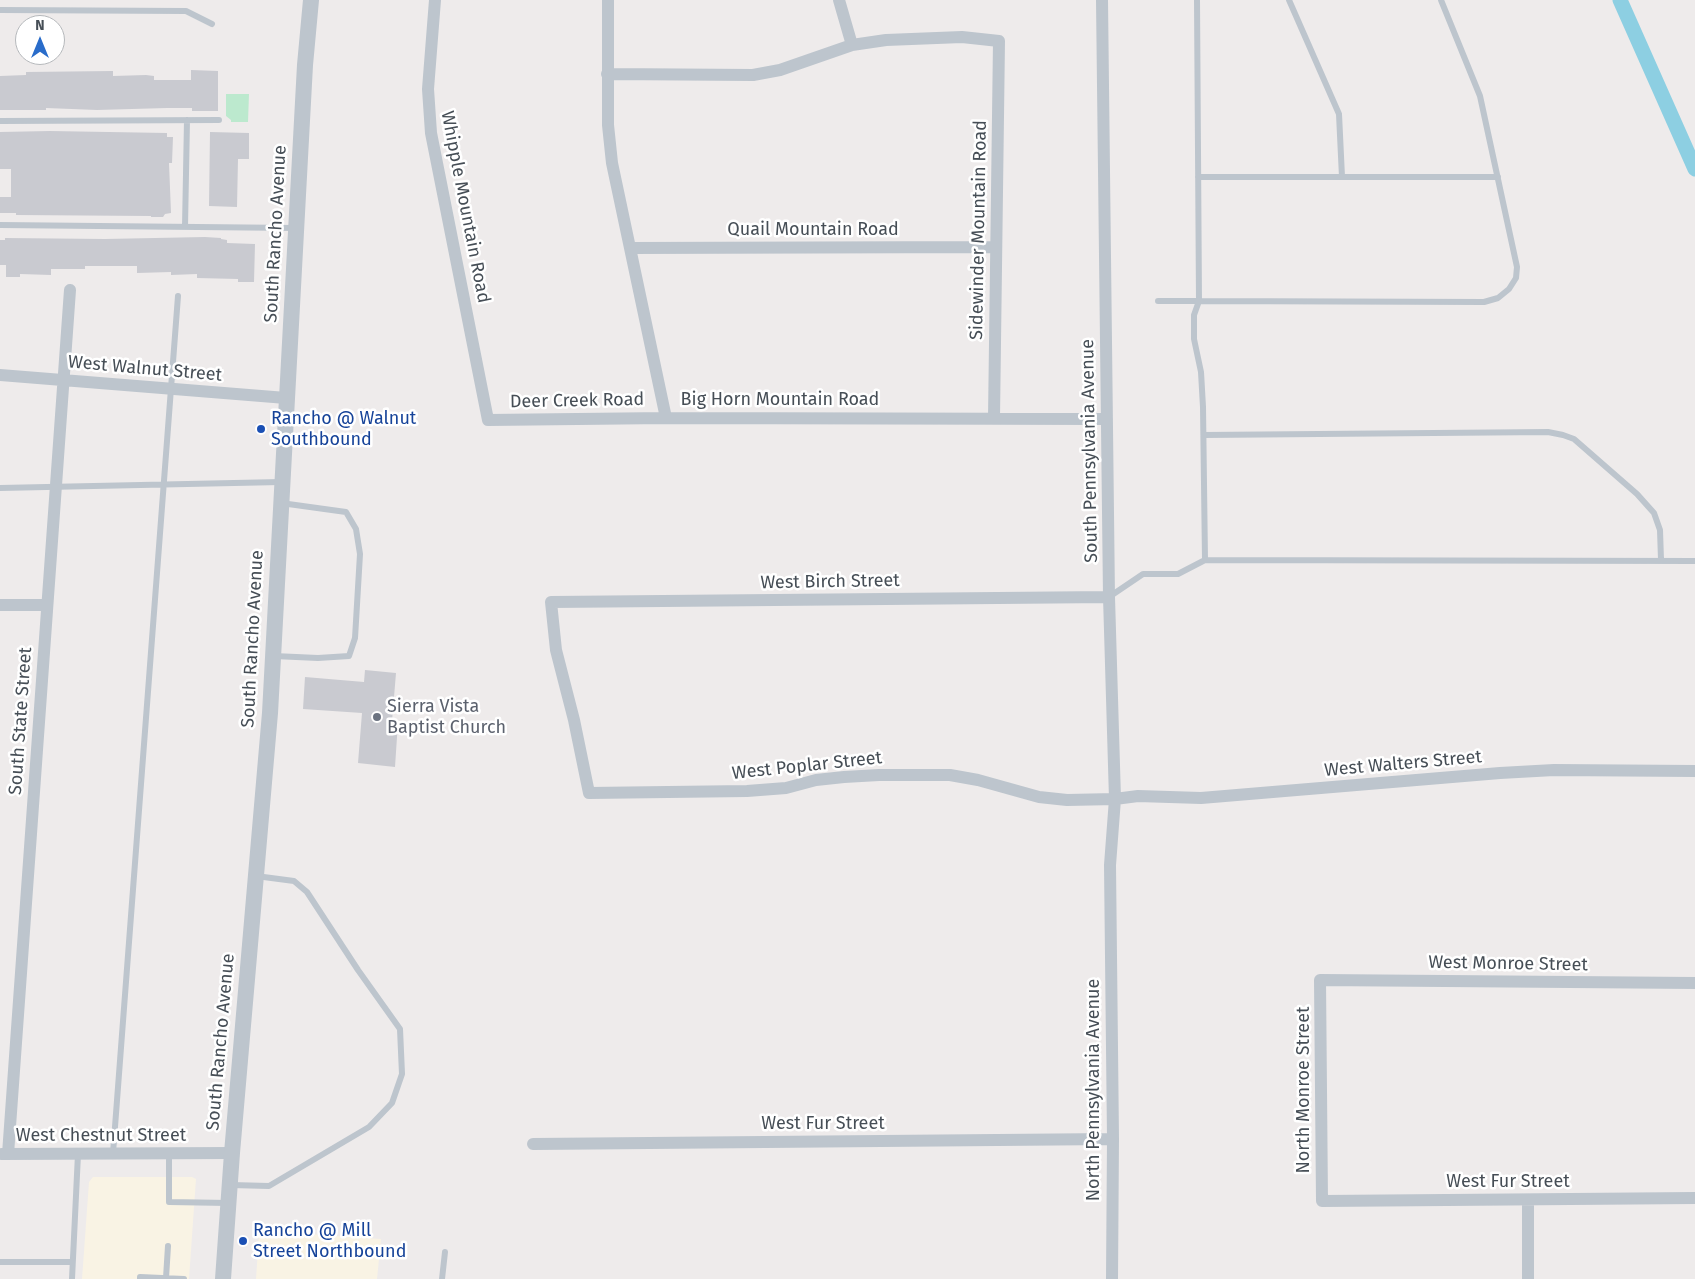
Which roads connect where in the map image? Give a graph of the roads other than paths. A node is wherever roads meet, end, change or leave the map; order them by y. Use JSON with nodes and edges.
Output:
{"nodes":[{"id":1,"x":311,"y":0,"type":"edge"},
{"id":2,"x":435,"y":0,"type":"edge"},
{"id":3,"x":608,"y":0,"type":"edge"},
{"id":4,"x":839,"y":0,"type":"edge"},
{"id":5,"x":1102,"y":0,"type":"edge"},
{"id":6,"x":1197,"y":0,"type":"edge"},
{"id":7,"x":1289,"y":0,"type":"edge"},
{"id":8,"x":1441,"y":0,"type":"edge"},
{"id":9,"x":0,"y":10,"type":"edge"},
{"id":10,"x":212,"y":24,"type":"dead end"},
{"id":11,"x":852,"y":45,"type":"junction"},
{"id":12,"x":607,"y":74,"type":"junction"},
{"id":13,"x":0,"y":120,"type":"edge"},
{"id":14,"x":187,"y":120,"type":"junction"},
{"id":15,"x":219,"y":120,"type":"dead end"},
{"id":16,"x":1198,"y":177,"type":"junction"},
{"id":17,"x":1342,"y":177,"type":"junction"},
{"id":18,"x":1498,"y":177,"type":"junction"},
{"id":19,"x":0,"y":225,"type":"edge"},
{"id":20,"x":185,"y":227,"type":"junction"},
{"id":21,"x":297,"y":228,"type":"junction"},
{"id":22,"x":996,"y":247,"type":"junction"},
{"id":23,"x":630,"y":248,"type":"junction"},
{"id":24,"x":70,"y":290,"type":"dead end"},
{"id":25,"x":178,"y":296,"type":"dead end"},
{"id":26,"x":1158,"y":301,"type":"dead end"},
{"id":27,"x":1199,"y":301,"type":"junction"},
{"id":28,"x":0,"y":375,"type":"edge"},
{"id":29,"x":65,"y":380,"type":"junction"},
{"id":30,"x":171,"y":388,"type":"junction"},
{"id":31,"x":286,"y":398,"type":"junction"},
{"id":32,"x":666,"y":418,"type":"junction"},
{"id":33,"x":994,"y":418,"type":"junction"},
{"id":34,"x":1107,"y":419,"type":"junction"},
{"id":35,"x":488,"y":420,"type":"joint"},
{"id":36,"x":1204,"y":435,"type":"junction"},
{"id":37,"x":282,"y":482,"type":"junction"},
{"id":38,"x":164,"y":485,"type":"junction"},
{"id":39,"x":56,"y":487,"type":"junction"},
{"id":40,"x":0,"y":488,"type":"edge"},
{"id":41,"x":281,"y":503,"type":"junction"},
{"id":42,"x":1205,"y":560,"type":"junction"},
{"id":43,"x":1662,"y":560,"type":"junction"},
{"id":44,"x":1695,"y":561,"type":"edge"},
{"id":45,"x":1109,"y":597,"type":"junction"},
{"id":46,"x":0,"y":605,"type":"edge"},
{"id":47,"x":47,"y":605,"type":"junction"},
{"id":48,"x":273,"y":656,"type":"junction"},
{"id":49,"x":1695,"y":772,"type":"edge"},
{"id":50,"x":588,"y":792,"type":"joint"},
{"id":51,"x":1115,"y":800,"type":"junction"},
{"id":52,"x":256,"y":876,"type":"junction"},
{"id":53,"x":1110,"y":901,"type":"joint"},
{"id":54,"x":1320,"y":980,"type":"joint"},
{"id":55,"x":1695,"y":984,"type":"edge"},
{"id":56,"x":1113,"y":1139,"type":"junction"},
{"id":57,"x":532,"y":1144,"type":"dead end"},
{"id":58,"x":232,"y":1152,"type":"junction"},
{"id":59,"x":113,"y":1153,"type":"junction"},
{"id":60,"x":170,"y":1153,"type":"junction"},
{"id":61,"x":4,"y":1154,"type":"edge"},
{"id":62,"x":78,"y":1154,"type":"junction"},
{"id":63,"x":229,"y":1185,"type":"junction"},
{"id":64,"x":1695,"y":1198,"type":"edge"},
{"id":65,"x":1528,"y":1200,"type":"junction"},
{"id":66,"x":1322,"y":1201,"type":"joint"},
{"id":67,"x":228,"y":1203,"type":"junction"},
{"id":68,"x":168,"y":1246,"type":"dead end"},
{"id":69,"x":445,"y":1252,"type":"dead end"},
{"id":70,"x":0,"y":1262,"type":"edge"},
{"id":71,"x":72,"y":1262,"type":"junction"},
{"id":72,"x":166,"y":1278,"type":"edge"},
{"id":73,"x":72,"y":1279,"type":"edge"},
{"id":74,"x":140,"y":1279,"type":"edge"},
{"id":75,"x":184,"y":1279,"type":"edge"},
{"id":76,"x":223,"y":1279,"type":"edge"},
{"id":77,"x":442,"y":1279,"type":"edge"},
{"id":78,"x":1112,"y":1279,"type":"edge"},
{"id":79,"x":1528,"y":1279,"type":"edge"}],
"edges":[{"from":1,"to":21,"type":"street","name":"South Rancho Avenue"},
{"from":2,"to":35,"type":"street","name":"Whipple Mountain Road"},
{"from":3,"to":12,"type":"street","name":"Big Horn Mountain Road"},
{"from":4,"to":11,"type":"street"},
{"from":5,"to":34,"type":"street","name":"South Pennsylvania Avenue"},
{"from":6,"to":16,"type":"lane"},
{"from":7,"to":17,"type":"lane"},
{"from":8,"to":18,"type":"lane"},
{"from":9,"to":10,"type":"lane"},
{"from":11,"to":12,"type":"street"},
{"from":11,"to":22,"type":"street","name":"Sidewinder Mountain Road"},
{"from":12,"to":23,"type":"street","name":"Big Horn Mountain Road"},
{"from":13,"to":14,"type":"lane"},
{"from":14,"to":15,"type":"lane"},
{"from":14,"to":20,"type":"lane"},
{"from":16,"to":17,"type":"lane"},
{"from":16,"to":27,"type":"lane"},
{"from":17,"to":18,"type":"lane"},
{"from":18,"to":27,"type":"lane"},
{"from":19,"to":20,"type":"lane"},
{"from":20,"to":21,"type":"lane"},
{"from":21,"to":31,"type":"street","name":"South Rancho Avenue"},
{"from":22,"to":23,"type":"street","name":"Quail Mountain Road"},
{"from":22,"to":33,"type":"street","name":"Sidewinder Mountain Road"},
{"from":23,"to":32,"type":"street","name":"Big Horn Mountain Road"},
{"from":24,"to":29,"type":"street","name":"South State Street"},
{"from":25,"to":30,"type":"lane"},
{"from":26,"to":27,"type":"lane"},
{"from":27,"to":36,"type":"lane"},
{"from":28,"to":29,"type":"street","name":"West Walnut Street"},
{"from":29,"to":30,"type":"street","name":"West Walnut Street"},
{"from":29,"to":39,"type":"street","name":"South State Street"},
{"from":30,"to":31,"type":"street","name":"West Walnut Street"},
{"from":30,"to":38,"type":"lane"},
{"from":31,"to":37,"type":"street","name":"South Rancho Avenue"},
{"from":32,"to":33,"type":"street","name":"Big Horn Mountain Road"},
{"from":32,"to":35,"type":"street","name":"Deer Creek Road"},
{"from":33,"to":34,"type":"street","name":"Big Horn Mountain Road"},
{"from":34,"to":45,"type":"street","name":"South Pennsylvania Avenue"},
{"from":36,"to":42,"type":"lane"},
{"from":36,"to":43,"type":"lane"},
{"from":37,"to":38,"type":"lane"},
{"from":37,"to":41,"type":"street","name":"South Rancho Avenue"},
{"from":38,"to":39,"type":"lane"},
{"from":38,"to":59,"type":"lane"},
{"from":39,"to":40,"type":"lane"},
{"from":39,"to":47,"type":"street","name":"South State Street"},
{"from":41,"to":48,"type":"street","name":"South Rancho Avenue"},
{"from":41,"to":48,"type":"lane"},
{"from":42,"to":43,"type":"lane"},
{"from":42,"to":45,"type":"lane"},
{"from":43,"to":44,"type":"lane"},
{"from":45,"to":50,"type":"street","name":"West Birch Street"},
{"from":45,"to":51,"type":"street","name":"South Pennsylvania Avenue"},
{"from":46,"to":47,"type":"street"},
{"from":47,"to":61,"type":"street","name":"South State Street"},
{"from":48,"to":52,"type":"street","name":"South Rancho Avenue"},
{"from":49,"to":51,"type":"street","name":"West Walters Street"},
{"from":50,"to":51,"type":"street","name":"West Poplar Street"},
{"from":51,"to":53,"type":"street","name":"South Pennsylvania Avenue"},
{"from":52,"to":58,"type":"street","name":"South Rancho Avenue"},
{"from":52,"to":63,"type":"lane"},
{"from":53,"to":56,"type":"street","name":"North Pennsylvania Avenue"},
{"from":54,"to":55,"type":"street","name":"West Monroe Street"},
{"from":54,"to":66,"type":"street","name":"North Monroe Street"},
{"from":56,"to":57,"type":"street","name":"West Fur Street"},
{"from":56,"to":78,"type":"street","name":"North Pennsylvania Avenue"},
{"from":58,"to":60,"type":"street","name":"West Chestnut Street"},
{"from":58,"to":63,"type":"street","name":"South Rancho Avenue"},
{"from":59,"to":60,"type":"street","name":"West Chestnut Street"},
{"from":59,"to":62,"type":"street","name":"West Chestnut Street"},
{"from":60,"to":67,"type":"lane"},
{"from":61,"to":62,"type":"street","name":"West Chestnut Street"},
{"from":62,"to":71,"type":"lane"},
{"from":63,"to":67,"type":"street","name":"South Rancho Avenue"},
{"from":64,"to":65,"type":"street","name":"West Fur Street"},
{"from":65,"to":66,"type":"street","name":"West Fur Street"},
{"from":65,"to":79,"type":"street"},
{"from":67,"to":76,"type":"street","name":"South Rancho Avenue"},
{"from":68,"to":72,"type":"lane"},
{"from":69,"to":77,"type":"lane"},
{"from":70,"to":71,"type":"lane"},
{"from":71,"to":73,"type":"lane"},
{"from":72,"to":74,"type":"lane"},
{"from":72,"to":75,"type":"lane"}]}
